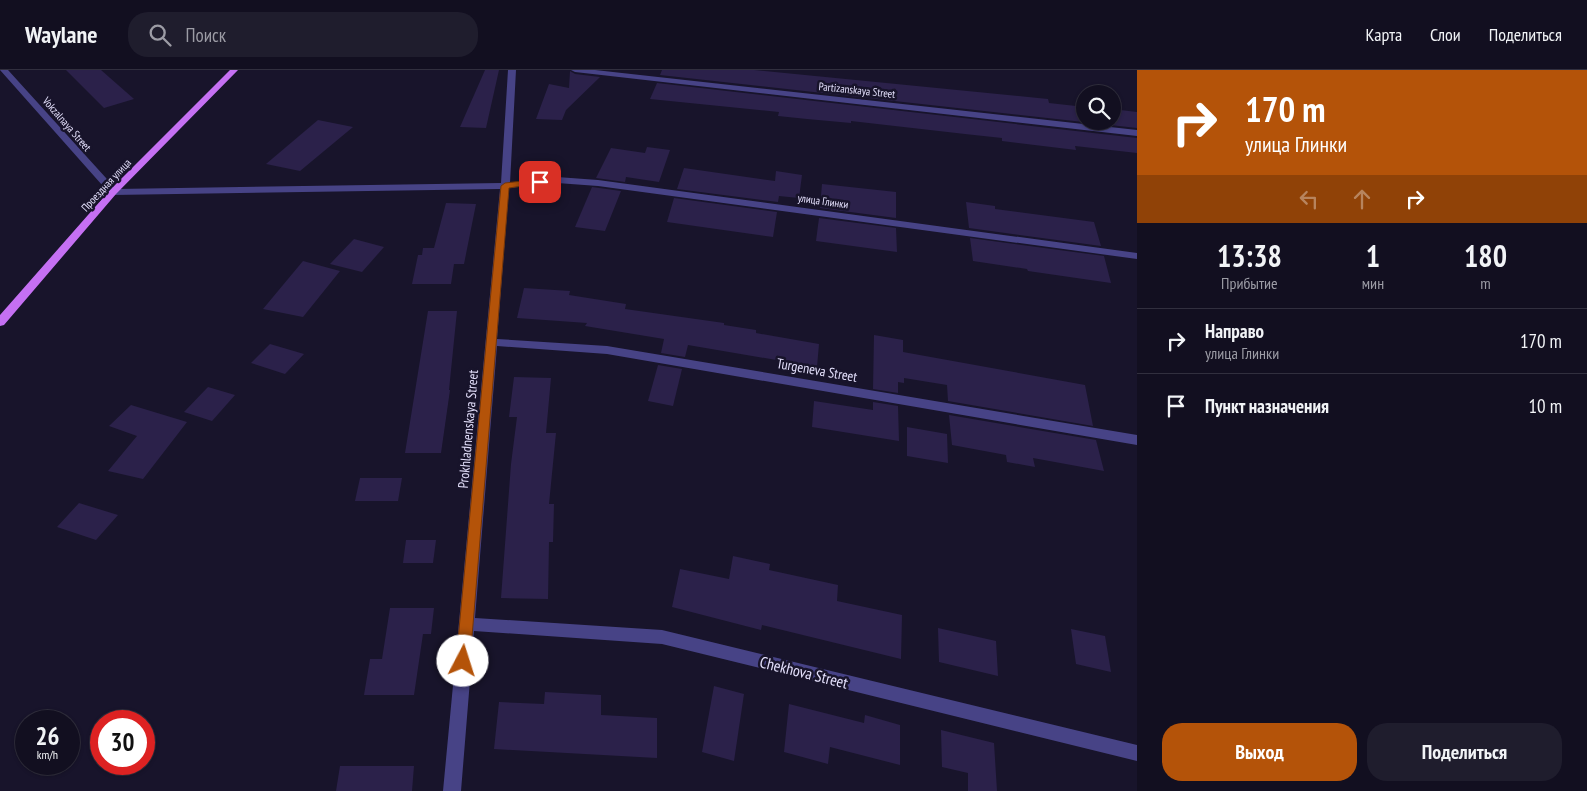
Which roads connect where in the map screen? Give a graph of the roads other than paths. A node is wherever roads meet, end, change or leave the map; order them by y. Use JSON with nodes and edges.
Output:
{"nodes":[{"id":1,"x":4,"y":70,"type":"edge"},
{"id":2,"x":234,"y":70,"type":"edge"},
{"id":3,"x":512,"y":70,"type":"edge"},
{"id":4,"x":575,"y":70,"type":"edge"},
{"id":5,"x":1137,"y":133,"type":"edge"},
{"id":6,"x":505,"y":186,"type":"junction"},
{"id":7,"x":112,"y":192,"type":"junction"},
{"id":8,"x":1137,"y":256,"type":"edge"},
{"id":9,"x":0,"y":322,"type":"edge"},
{"id":10,"x":491,"y":342,"type":"junction"},
{"id":11,"x":1137,"y":440,"type":"edge"},
{"id":12,"x":466,"y":624,"type":"junction"},
{"id":13,"x":1137,"y":753,"type":"edge"},
{"id":14,"x":452,"y":791,"type":"edge"}],
"edges":[{"from":1,"to":7,"type":"street","name":"Vokzalnaya Street"},
{"from":2,"to":7,"type":"main road","name":"Проездная улица"},
{"from":3,"to":6,"type":"street","name":"Prokhladnenskaya Street"},
{"from":4,"to":5,"type":"street","name":"Partizanskaya Street"},
{"from":6,"to":7,"type":"street","name":"улица Глинки"},
{"from":6,"to":8,"type":"street","name":"улица Глинки"},
{"from":6,"to":10,"type":"street","name":"Prokhladnenskaya Street"},
{"from":7,"to":9,"type":"main road","name":"Проездная улица"},
{"from":10,"to":11,"type":"street","name":"Turgeneva Street"},
{"from":10,"to":12,"type":"street","name":"Prokhladnenskaya Street"},
{"from":12,"to":13,"type":"street","name":"Chekhova Street"},
{"from":12,"to":14,"type":"street","name":"Prokhladnenskaya Street"}]}
